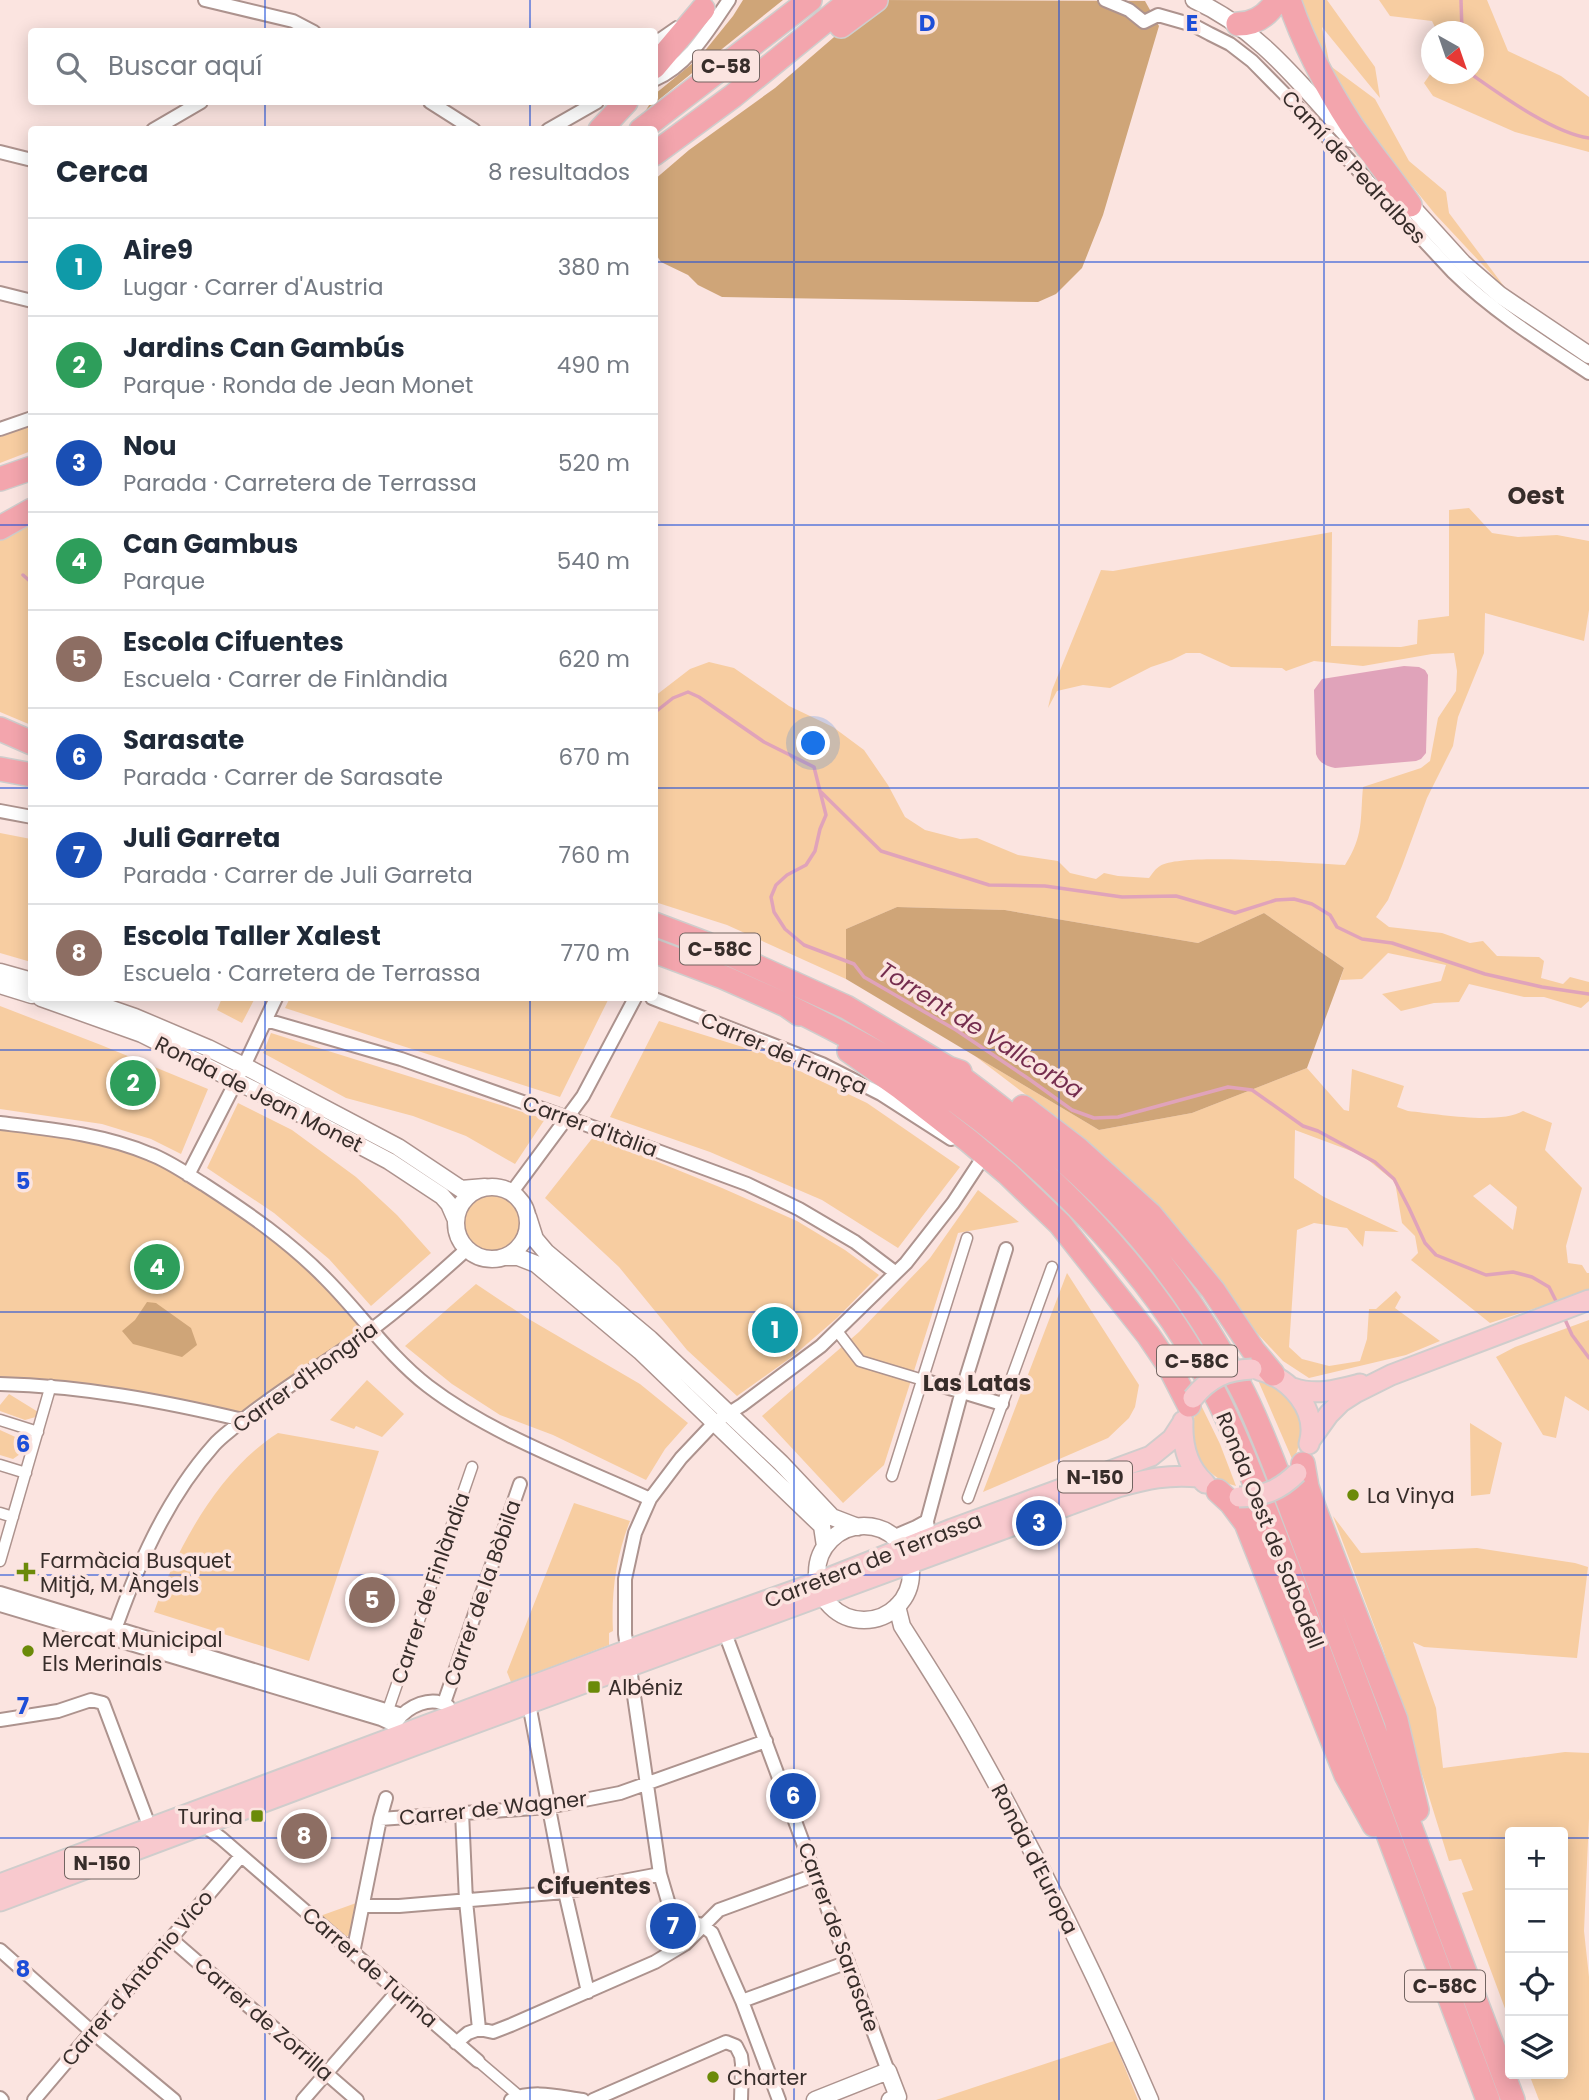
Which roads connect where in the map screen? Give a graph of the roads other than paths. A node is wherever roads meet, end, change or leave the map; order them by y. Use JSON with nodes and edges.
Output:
{"nodes":[{"id":1,"x":205,"y":0,"type":"edge"},
{"id":2,"x":729,"y":0,"type":"edge"},
{"id":3,"x":810,"y":0,"type":"edge"},
{"id":4,"x":851,"y":0,"type":"edge"},
{"id":5,"x":876,"y":0,"type":"edge"},
{"id":6,"x":1105,"y":0,"type":"edge"},
{"id":7,"x":1194,"y":0,"type":"edge"},
{"id":8,"x":1277,"y":0,"type":"edge"},
{"id":9,"x":1289,"y":0,"type":"edge"},
{"id":10,"x":708,"y":4,"type":"edge"},
{"id":11,"x":1238,"y":24,"type":"junction"},
{"id":12,"x":306,"y":28,"type":"edge"},
{"id":13,"x":658,"y":41,"type":"edge"},
{"id":14,"x":658,"y":62,"type":"edge"},
{"id":15,"x":658,"y":78,"type":"edge"},
{"id":16,"x":733,"y":96,"type":"junction"},
{"id":17,"x":196,"y":105,"type":"edge"},
{"id":18,"x":435,"y":105,"type":"edge"},
{"id":19,"x":573,"y":105,"type":"edge"},
{"id":20,"x":592,"y":105,"type":"edge"},
{"id":21,"x":623,"y":105,"type":"edge"},
{"id":22,"x":160,"y":126,"type":"edge"},
{"id":23,"x":468,"y":126,"type":"edge"},
{"id":24,"x":544,"y":126,"type":"edge"},
{"id":25,"x":555,"y":126,"type":"edge"},
{"id":26,"x":604,"y":126,"type":"edge"},
{"id":27,"x":646,"y":126,"type":"edge"},
{"id":28,"x":658,"y":151,"type":"edge"},
{"id":29,"x":0,"y":152,"type":"edge"},
{"id":30,"x":28,"y":159,"type":"edge"},
{"id":31,"x":1410,"y":205,"type":"junction"},
{"id":32,"x":0,"y":293,"type":"edge"},
{"id":33,"x":28,"y":300,"type":"edge"},
{"id":34,"x":1589,"y":355,"type":"edge"},
{"id":35,"x":1589,"y":373,"type":"edge"},
{"id":36,"x":28,"y":419,"type":"edge"},
{"id":37,"x":0,"y":429,"type":"edge"},
{"id":38,"x":28,"y":469,"type":"edge"},
{"id":39,"x":0,"y":479,"type":"edge"},
{"id":40,"x":28,"y":500,"type":"edge"},
{"id":41,"x":0,"y":510,"type":"edge"},
{"id":42,"x":28,"y":512,"type":"edge"},
{"id":43,"x":0,"y":528,"type":"edge"},
{"id":44,"x":0,"y":729,"type":"edge"},
{"id":45,"x":28,"y":741,"type":"edge"},
{"id":46,"x":0,"y":744,"type":"edge"},
{"id":47,"x":28,"y":749,"type":"edge"},
{"id":48,"x":0,"y":769,"type":"edge"},
{"id":49,"x":28,"y":774,"type":"edge"},
{"id":50,"x":0,"y":811,"type":"edge"},
{"id":51,"x":28,"y":816,"type":"edge"},
{"id":52,"x":658,"y":926,"type":"edge"},
{"id":53,"x":658,"y":953,"type":"edge"},
{"id":54,"x":0,"y":972,"type":"edge"},
{"id":55,"x":28,"y":980,"type":"edge"},
{"id":56,"x":0,"y":985,"type":"edge"},
{"id":57,"x":28,"y":994,"type":"edge"},
{"id":58,"x":658,"y":1000,"type":"edge"},
{"id":59,"x":50,"y":1001,"type":"edge"},
{"id":60,"x":89,"y":1001,"type":"edge"},
{"id":61,"x":274,"y":1001,"type":"edge"},
{"id":62,"x":634,"y":1001,"type":"edge"},
{"id":63,"x":786,"y":1005,"type":"junction"},
{"id":64,"x":265,"y":1020,"type":"junction"},
{"id":65,"x":244,"y":1066,"type":"junction"},
{"id":66,"x":948,"y":1068,"type":"junction"},
{"id":67,"x":237,"y":1081,"type":"junction"},
{"id":68,"x":568,"y":1118,"type":"junction"},
{"id":69,"x":0,"y":1123,"type":"edge"},
{"id":70,"x":980,"y":1162,"type":"junction"},
{"id":71,"x":188,"y":1175,"type":"junction"},
{"id":72,"x":485,"y":1187,"type":"junction"},
{"id":73,"x":512,"y":1192,"type":"junction"},
{"id":74,"x":528,"y":1217,"type":"junction"},
{"id":75,"x":456,"y":1220,"type":"junction"},
{"id":76,"x":967,"y":1238,"type":"dead end"},
{"id":77,"x":1076,"y":1246,"type":"junction"},
{"id":78,"x":467,"y":1249,"type":"junction"},
{"id":79,"x":1006,"y":1249,"type":"dead end"},
{"id":80,"x":503,"y":1257,"type":"junction"},
{"id":81,"x":1052,"y":1267,"type":"dead end"},
{"id":82,"x":896,"y":1273,"type":"junction"},
{"id":83,"x":1589,"y":1300,"type":"edge"},
{"id":84,"x":372,"y":1329,"type":"junction"},
{"id":85,"x":837,"y":1331,"type":"junction"},
{"id":86,"x":1262,"y":1371,"type":"junction"},
{"id":87,"x":1391,"y":1375,"type":"junction"},
{"id":88,"x":923,"y":1380,"type":"junction"},
{"id":89,"x":0,"y":1384,"type":"edge"},
{"id":90,"x":51,"y":1385,"type":"junction"},
{"id":91,"x":1293,"y":1388,"type":"junction"},
{"id":92,"x":962,"y":1391,"type":"junction"},
{"id":93,"x":1002,"y":1404,"type":"junction"},
{"id":94,"x":1189,"y":1408,"type":"junction"},
{"id":95,"x":722,"y":1417,"type":"junction"},
{"id":96,"x":0,"y":1420,"type":"edge"},
{"id":97,"x":243,"y":1420,"type":"junction"},
{"id":98,"x":38,"y":1432,"type":"junction"},
{"id":99,"x":1311,"y":1439,"type":"junction"},
{"id":100,"x":0,"y":1465,"type":"edge"},
{"id":101,"x":472,"y":1467,"type":"dead end"},
{"id":102,"x":1300,"y":1469,"type":"junction"},
{"id":103,"x":26,"y":1473,"type":"junction"},
{"id":104,"x":892,"y":1476,"type":"dead end"},
{"id":105,"x":1199,"y":1477,"type":"junction"},
{"id":106,"x":520,"y":1484,"type":"dead end"},
{"id":107,"x":1229,"y":1494,"type":"junction"},
{"id":108,"x":968,"y":1497,"type":"dead end"},
{"id":109,"x":650,"y":1499,"type":"junction"},
{"id":110,"x":0,"y":1513,"type":"edge"},
{"id":111,"x":13,"y":1517,"type":"junction"},
{"id":112,"x":858,"y":1527,"type":"junction"},
{"id":113,"x":928,"y":1530,"type":"junction"},
{"id":114,"x":825,"y":1546,"type":"junction"},
{"id":115,"x":908,"y":1556,"type":"junction"},
{"id":116,"x":0,"y":1561,"type":"edge"},
{"id":117,"x":820,"y":1589,"type":"junction"},
{"id":118,"x":0,"y":1593,"type":"edge"},
{"id":119,"x":0,"y":1605,"type":"edge"},
{"id":120,"x":897,"y":1606,"type":"junction"},
{"id":121,"x":884,"y":1617,"type":"junction"},
{"id":122,"x":722,"y":1625,"type":"junction"},
{"id":123,"x":902,"y":1626,"type":"junction"},
{"id":124,"x":114,"y":1632,"type":"junction"},
{"id":125,"x":629,"y":1659,"type":"junction"},
{"id":126,"x":528,"y":1704,"type":"junction"},
{"id":127,"x":388,"y":1710,"type":"junction"},
{"id":128,"x":451,"y":1716,"type":"junction"},
{"id":129,"x":0,"y":1720,"type":"edge"},
{"id":130,"x":399,"y":1732,"type":"junction"},
{"id":131,"x":766,"y":1741,"type":"junction"},
{"id":132,"x":647,"y":1785,"type":"junction"},
{"id":133,"x":386,"y":1798,"type":"dead end"},
{"id":134,"x":548,"y":1807,"type":"junction"},
{"id":135,"x":462,"y":1812,"type":"junction"},
{"id":136,"x":225,"y":1816,"type":"junction"},
{"id":137,"x":380,"y":1819,"type":"junction"},
{"id":138,"x":203,"y":1825,"type":"junction"},
{"id":139,"x":150,"y":1828,"type":"junction"},
{"id":140,"x":221,"y":1838,"type":"junction"},
{"id":141,"x":1421,"y":1851,"type":"junction"},
{"id":142,"x":241,"y":1856,"type":"junction"},
{"id":143,"x":1403,"y":1872,"type":"junction"},
{"id":144,"x":660,"y":1874,"type":"junction"},
{"id":145,"x":815,"y":1875,"type":"junction"},
{"id":146,"x":8,"y":1882,"type":"edge"},
{"id":147,"x":565,"y":1892,"type":"junction"},
{"id":148,"x":0,"y":1901,"type":"edge"},
{"id":149,"x":467,"y":1901,"type":"junction"},
{"id":150,"x":364,"y":1906,"type":"junction"},
{"id":151,"x":702,"y":1925,"type":"junction"},
{"id":152,"x":171,"y":1939,"type":"junction"},
{"id":153,"x":0,"y":1950,"type":"edge"},
{"id":154,"x":354,"y":1953,"type":"junction"},
{"id":155,"x":848,"y":1962,"type":"junction"},
{"id":156,"x":397,"y":1992,"type":"junction"},
{"id":157,"x":588,"y":1992,"type":"junction"},
{"id":158,"x":742,"y":2001,"type":"junction"},
{"id":159,"x":479,"y":2029,"type":"junction"},
{"id":160,"x":91,"y":2031,"type":"junction"},
{"id":161,"x":456,"y":2043,"type":"junction"},
{"id":162,"x":478,"y":2061,"type":"joint"},
{"id":163,"x":888,"y":2071,"type":"junction"},
{"id":164,"x":326,"y":2073,"type":"junction"},
{"id":165,"x":515,"y":2098,"type":"edge"},
{"id":166,"x":896,"y":2099,"type":"edge"},
{"id":167,"x":34,"y":2100,"type":"edge"},
{"id":168,"x":174,"y":2100,"type":"edge"},
{"id":169,"x":303,"y":2100,"type":"edge"},
{"id":170,"x":357,"y":2100,"type":"edge"},
{"id":171,"x":583,"y":2100,"type":"edge"},
{"id":172,"x":593,"y":2100,"type":"edge"},
{"id":173,"x":741,"y":2100,"type":"edge"},
{"id":174,"x":779,"y":2100,"type":"edge"},
{"id":175,"x":815,"y":2100,"type":"edge"},
{"id":176,"x":1150,"y":2100,"type":"edge"},
{"id":177,"x":1488,"y":2100,"type":"edge"},
{"id":178,"x":1513,"y":2100,"type":"edge"}],
"edges":[{"from":1,"to":12,"type":"street"},
{"from":2,"to":15,"type":"street"},
{"from":3,"to":27,"type":"highway","number":"C-58"},
{"from":4,"to":16,"type":"highway","number":"C-58"},
{"from":5,"to":16,"type":"highway"},
{"from":6,"to":35,"type":"street","name":"Camí de Pedralbes"},
{"from":7,"to":11,"type":"street"},
{"from":8,"to":11,"type":"highway"},
{"from":9,"to":31,"type":"highway"},
{"from":10,"to":13,"type":"street"},
{"from":10,"to":14,"type":"highway"},
{"from":11,"to":31,"type":"street"},
{"from":16,"to":28,"type":"highway","number":"C-58"},
{"from":17,"to":22,"type":"street"},
{"from":18,"to":23,"type":"street"},
{"from":19,"to":24,"type":"street"},
{"from":20,"to":25,"type":"street"},
{"from":21,"to":26,"type":"highway"},
{"from":29,"to":30,"type":"street"},
{"from":31,"to":34,"type":"street"},
{"from":32,"to":33,"type":"street"},
{"from":36,"to":37,"type":"street"},
{"from":38,"to":39,"type":"highway"},
{"from":40,"to":41,"type":"highway"},
{"from":42,"to":43,"type":"highway"},
{"from":44,"to":45,"type":"highway"},
{"from":46,"to":47,"type":"highway"},
{"from":48,"to":49,"type":"highway"},
{"from":50,"to":51,"type":"street"},
{"from":52,"to":66,"type":"highway","number":"C-58C"},
{"from":53,"to":63,"type":"highway","number":"C-58C"},
{"from":54,"to":55,"type":"street"},
{"from":56,"to":57,"type":"street"},
{"from":58,"to":70,"type":"street","name":"Carrer de França"},
{"from":59,"to":67,"type":"street","name":"Ronda de Jean Monet"},
{"from":60,"to":65,"type":"street","name":"Ronda de Jean Monet"},
{"from":61,"to":64,"type":"street"},
{"from":62,"to":68,"type":"street"},
{"from":63,"to":77,"type":"highway"},
{"from":63,"to":143,"type":"highway","name":"Ronda Oest de Sabadell","number":"C-58C"},
{"from":64,"to":65,"type":"street"},
{"from":64,"to":68,"type":"street","name":"Carrer d'Itàlia"},
{"from":65,"to":67,"type":"street"},
{"from":65,"to":72,"type":"street","name":"Ronda de Jean Monet"},
{"from":66,"to":86,"type":"highway"},
{"from":66,"to":141,"type":"highway","name":"Ronda Oest de Sabadell","number":"C-58C"},
{"from":67,"to":71,"type":"street"},
{"from":67,"to":75,"type":"street","name":"Ronda de Jean Monet"},
{"from":68,"to":73,"type":"street"},
{"from":68,"to":82,"type":"street","name":"Carrer d'Itàlia"},
{"from":69,"to":71,"type":"street"},
{"from":70,"to":77,"type":"street","name":"Carrer de França"},
{"from":70,"to":82,"type":"street"},
{"from":71,"to":84,"type":"street"},
{"from":72,"to":73,"type":"street"},
{"from":72,"to":75,"type":"street"},
{"from":73,"to":74,"type":"street"},
{"from":74,"to":80,"type":"street"},
{"from":74,"to":95,"type":"street"},
{"from":75,"to":78,"type":"street"},
{"from":76,"to":88,"type":"street"},
{"from":77,"to":94,"type":"highway"},
{"from":78,"to":80,"type":"street"},
{"from":78,"to":84,"type":"street","name":"Carrer d'Hongria"},
{"from":79,"to":92,"type":"street"},
{"from":80,"to":95,"type":"street"},
{"from":81,"to":93,"type":"street"},
{"from":82,"to":85,"type":"street"},
{"from":83,"to":87,"type":"main road"},
{"from":84,"to":97,"type":"street","name":"Carrer d'Hongria"},
{"from":84,"to":109,"type":"street"},
{"from":85,"to":88,"type":"street"},
{"from":85,"to":95,"type":"street"},
{"from":86,"to":91,"type":"main road"},
{"from":86,"to":94,"type":"main road","number":"N-150","bridge":true},
{"from":87,"to":91,"type":"main road"},
{"from":87,"to":99,"type":"main road"},
{"from":88,"to":92,"type":"street"},
{"from":88,"to":104,"type":"street"},
{"from":89,"to":90,"type":"street"},
{"from":90,"to":97,"type":"street"},
{"from":90,"to":98,"type":"street"},
{"from":91,"to":99,"type":"main road"},
{"from":92,"to":93,"type":"street"},
{"from":92,"to":113,"type":"street"},
{"from":93,"to":108,"type":"street"},
{"from":94,"to":105,"type":"main road"},
{"from":94,"to":113,"type":"main road","name":"Carretera de Terrassa","number":"N-150"},
{"from":95,"to":109,"type":"street"},
{"from":95,"to":112,"type":"street"},
{"from":95,"to":114,"type":"street"},
{"from":96,"to":98,"type":"street"},
{"from":97,"to":124,"type":"street","name":"Carrer d'Hongria"},
{"from":98,"to":103,"type":"street"},
{"from":99,"to":102,"type":"main road"},
{"from":100,"to":103,"type":"street"},
{"from":101,"to":127,"type":"street","name":"Carrer de Finlàndia"},
{"from":102,"to":107,"type":"main road","bridge":true},
{"from":102,"to":141,"type":"highway"},
{"from":103,"to":111,"type":"street"},
{"from":105,"to":107,"type":"main road"},
{"from":105,"to":115,"type":"main road","name":"Carretera de Terrassa","number":"N-150"},
{"from":106,"to":128,"type":"street","name":"Carrer de la Bòbila"},
{"from":107,"to":143,"type":"highway"},
{"from":109,"to":125,"type":"street"},
{"from":110,"to":111,"type":"street"},
{"from":111,"to":116,"type":"street"},
{"from":112,"to":114,"type":"street"},
{"from":112,"to":115,"type":"street"},
{"from":113,"to":115,"type":"main road"},
{"from":113,"to":115,"type":"street"},
{"from":114,"to":117,"type":"street"},
{"from":115,"to":117,"type":"main road","name":"Carretera de Terrassa","number":"N-150"},
{"from":115,"to":120,"type":"street"},
{"from":117,"to":121,"type":"street"},
{"from":117,"to":122,"type":"main road","name":"Carretera de Terrassa","number":"N-150"},
{"from":118,"to":124,"type":"street"},
{"from":119,"to":124,"type":"street"},
{"from":120,"to":121,"type":"street"},
{"from":120,"to":123,"type":"street","name":"Ronda d'Europa"},
{"from":121,"to":123,"type":"street"},
{"from":122,"to":125,"type":"main road","name":"Carretera de Terrassa","number":"N-150"},
{"from":122,"to":125,"type":"main road","name":"Carretera de Terrassa","number":"N-150"},
{"from":122,"to":131,"type":"street","name":"Carrer de Sarasate"},
{"from":123,"to":176,"type":"street","name":"Ronda d'Europa"},
{"from":124,"to":127,"type":"street"},
{"from":124,"to":130,"type":"street"},
{"from":125,"to":126,"type":"main road","name":"Carretera de Terrassa","number":"N-150"},
{"from":125,"to":128,"type":"main road","name":"Carretera de Terrassa","number":"N-150"},
{"from":125,"to":132,"type":"street"},
{"from":126,"to":128,"type":"main road","name":"Carretera de Terrassa","number":"N-150"},
{"from":126,"to":134,"type":"street"},
{"from":127,"to":130,"type":"street"},
{"from":128,"to":130,"type":"main road","name":"Carretera de Terrassa","number":"N-150"},
{"from":129,"to":139,"type":"street"},
{"from":130,"to":136,"type":"main road","name":"Carretera de Terrassa","number":"N-150"},
{"from":130,"to":139,"type":"main road","name":"Carretera de Terrassa","number":"N-150"},
{"from":131,"to":132,"type":"street","name":"Carrer de Wagner"},
{"from":131,"to":145,"type":"street","name":"Carrer de Sarasate"},
{"from":132,"to":134,"type":"street","name":"Carrer de Wagner"},
{"from":132,"to":144,"type":"street"},
{"from":133,"to":137,"type":"street"},
{"from":134,"to":135,"type":"street","name":"Carrer de Wagner"},
{"from":134,"to":147,"type":"street"},
{"from":135,"to":137,"type":"street","name":"Carrer de Wagner"},
{"from":135,"to":149,"type":"street"},
{"from":136,"to":138,"type":"main road","name":"Carretera de Terrassa","number":"N-150"},
{"from":136,"to":140,"type":"street"},
{"from":137,"to":150,"type":"street"},
{"from":138,"to":140,"type":"street","name":"Carrer de Turina"},
{"from":138,"to":148,"type":"main road","name":"Carretera de Terrassa","number":"N-150"},
{"from":139,"to":146,"type":"main road","name":"Carretera de Terrassa","number":"N-150"},
{"from":140,"to":142,"type":"street","name":"Carrer de Turina"},
{"from":141,"to":178,"type":"highway","name":"Ronda Oest de Sabadell","number":"C-58C"},
{"from":142,"to":152,"type":"street","name":"Carrer d'Antonio Vico"},
{"from":142,"to":154,"type":"street","name":"Carrer de Turina"},
{"from":143,"to":177,"type":"highway","name":"Ronda Oest de Sabadell","number":"C-58C"},
{"from":144,"to":147,"type":"street"},
{"from":144,"to":151,"type":"street"},
{"from":145,"to":151,"type":"street"},
{"from":145,"to":155,"type":"street","name":"Carrer de Sarasate"},
{"from":147,"to":149,"type":"street"},
{"from":147,"to":157,"type":"street"},
{"from":149,"to":150,"type":"street"},
{"from":149,"to":159,"type":"street"},
{"from":150,"to":154,"type":"street"},
{"from":151,"to":157,"type":"street"},
{"from":151,"to":158,"type":"street"},
{"from":152,"to":160,"type":"street","name":"Carrer d'Antonio Vico"},
{"from":152,"to":164,"type":"street","name":"Carrer de Zorrilla"},
{"from":153,"to":160,"type":"street"},
{"from":154,"to":156,"type":"street","name":"Carrer de Turina"},
{"from":155,"to":158,"type":"street"},
{"from":155,"to":163,"type":"street","name":"Carrer de Sarasate"},
{"from":156,"to":161,"type":"street","name":"Carrer de Turina"},
{"from":156,"to":164,"type":"street"},
{"from":157,"to":159,"type":"street"},
{"from":158,"to":174,"type":"street"},
{"from":159,"to":161,"type":"street"},
{"from":160,"to":167,"type":"street","name":"Carrer d'Antonio Vico"},
{"from":160,"to":168,"type":"street"},
{"from":161,"to":162,"type":"street","name":"Carrer de Turina"},
{"from":162,"to":165,"type":"street","name":"Carrer de Turina"},
{"from":163,"to":166,"type":"street","name":"Carrer de Sarasate"},
{"from":163,"to":175,"type":"street"},
{"from":164,"to":169,"type":"street"},
{"from":164,"to":170,"type":"street","name":"Carrer de Zorrilla"},
{"from":165,"to":171,"type":"street"},
{"from":172,"to":173,"type":"street"}]}
